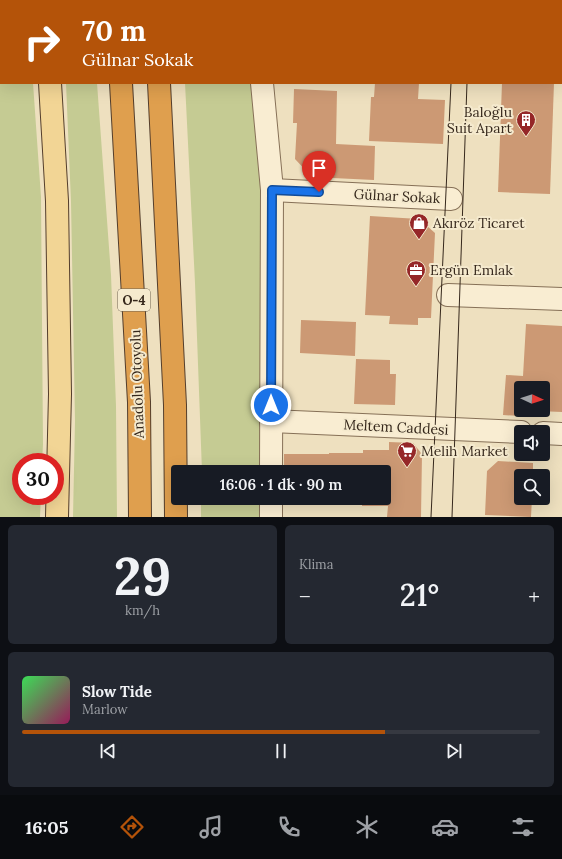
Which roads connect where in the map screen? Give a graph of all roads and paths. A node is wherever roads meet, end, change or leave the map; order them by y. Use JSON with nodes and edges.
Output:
{"nodes":[{"id":1,"x":50,"y":84,"type":"edge"},
{"id":2,"x":121,"y":84,"type":"edge"},
{"id":3,"x":159,"y":84,"type":"edge"},
{"id":4,"x":262,"y":84,"type":"edge"},
{"id":5,"x":272,"y":190,"type":"junction"},
{"id":6,"x":451,"y":199,"type":"dead end"},
{"id":7,"x":448,"y":295,"type":"dead end"},
{"id":8,"x":562,"y":299,"type":"edge"},
{"id":9,"x":271,"y":421,"type":"junction"},
{"id":10,"x":514,"y":432,"type":"edge"},
{"id":11,"x":550,"y":433,"type":"edge"},
{"id":12,"x":562,"y":434,"type":"edge"},
{"id":13,"x":271,"y":465,"type":"edge"},
{"id":14,"x":271,"y":505,"type":"edge"},
{"id":15,"x":57,"y":517,"type":"edge"},
{"id":16,"x":140,"y":517,"type":"edge"},
{"id":17,"x":176,"y":517,"type":"edge"},
{"id":18,"x":271,"y":517,"type":"edge"}],
"edges":[{"from":1,"to":15,"type":"main road"},
{"from":2,"to":16,"type":"highway","name":"Anadolu Otoyolu","number":"O-4"},
{"from":3,"to":17,"type":"highway","number":"O-4"},
{"from":4,"to":5,"type":"street"},
{"from":5,"to":6,"type":"street","name":"Gülnar Sokak"},
{"from":5,"to":9,"type":"street"},
{"from":7,"to":8,"type":"street"},
{"from":9,"to":10,"type":"street","name":"Meltem Caddesi"},
{"from":9,"to":13,"type":"street"},
{"from":11,"to":12,"type":"street"},
{"from":14,"to":18,"type":"street"}]}
